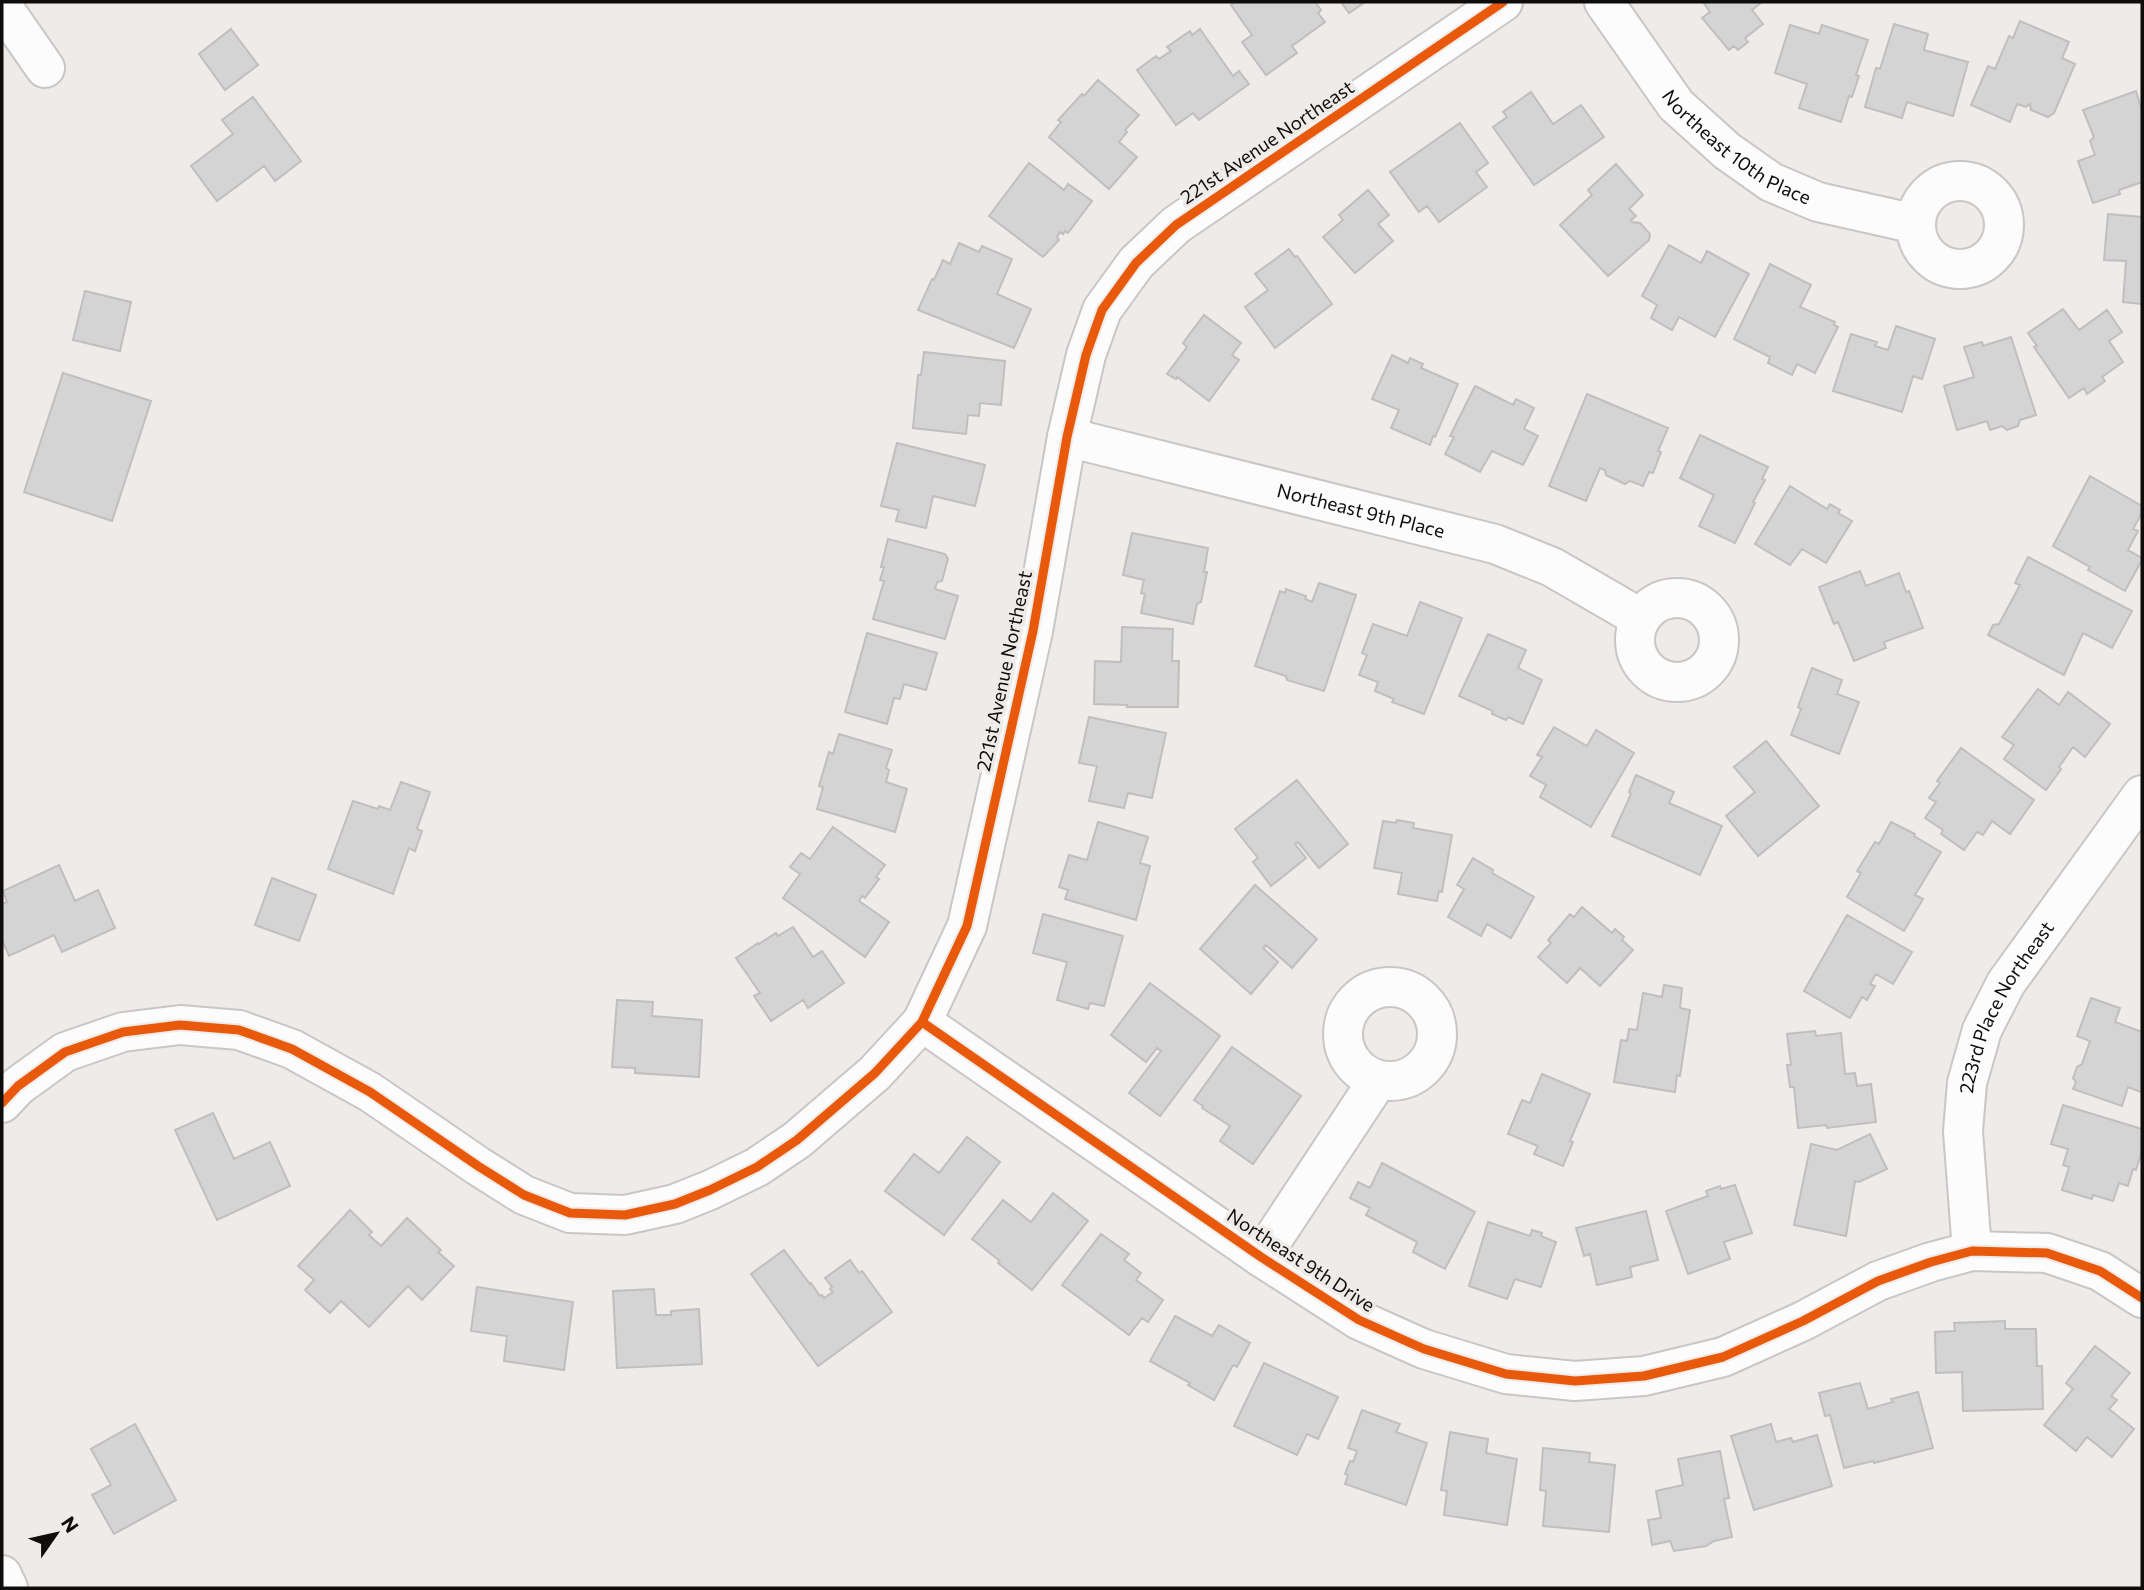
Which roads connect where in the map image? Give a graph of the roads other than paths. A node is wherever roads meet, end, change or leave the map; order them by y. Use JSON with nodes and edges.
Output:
{"nodes":[{"id":1,"x":1503,"y":2,"type":"edge"},
{"id":2,"x":1604,"y":2,"type":"edge"},
{"id":3,"x":2,"y":6,"type":"edge"},
{"id":4,"x":44,"y":68,"type":"dead end"},
{"id":5,"x":1916,"y":224,"type":"dead end"},
{"id":6,"x":1068,"y":437,"type":"junction"},
{"id":7,"x":1640,"y":618,"type":"dead end"},
{"id":8,"x":2142,"y":795,"type":"edge"},
{"id":9,"x":922,"y":1022,"type":"junction"},
{"id":10,"x":1375,"y":1080,"type":"dead end"},
{"id":11,"x":2,"y":1103,"type":"edge"},
{"id":12,"x":1972,"y":1251,"type":"junction"},
{"id":13,"x":1261,"y":1257,"type":"junction"},
{"id":14,"x":2142,"y":1298,"type":"edge"},
{"id":15,"x":2,"y":1575,"type":"edge"},
{"id":16,"x":8,"y":1588,"type":"edge"}],
"edges":[{"from":1,"to":6,"type":"street","name":"221st Avenue Northeast"},
{"from":2,"to":5,"type":"street","name":"Northeast 10th Place"},
{"from":3,"to":4,"type":"street"},
{"from":6,"to":7,"type":"street","name":"Northeast 9th Place"},
{"from":6,"to":9,"type":"street","name":"221st Avenue Northeast"},
{"from":8,"to":12,"type":"street","name":"223rd Place Northeast"},
{"from":9,"to":11,"type":"street","name":"221st Avenue Northeast"},
{"from":9,"to":13,"type":"street","name":"Northeast 9th Drive"},
{"from":10,"to":13,"type":"street"},
{"from":12,"to":13,"type":"street","name":"Northeast 9th Drive"},
{"from":12,"to":14,"type":"street","name":"Northeast 9th Drive"},
{"from":15,"to":16,"type":"street"}]}
